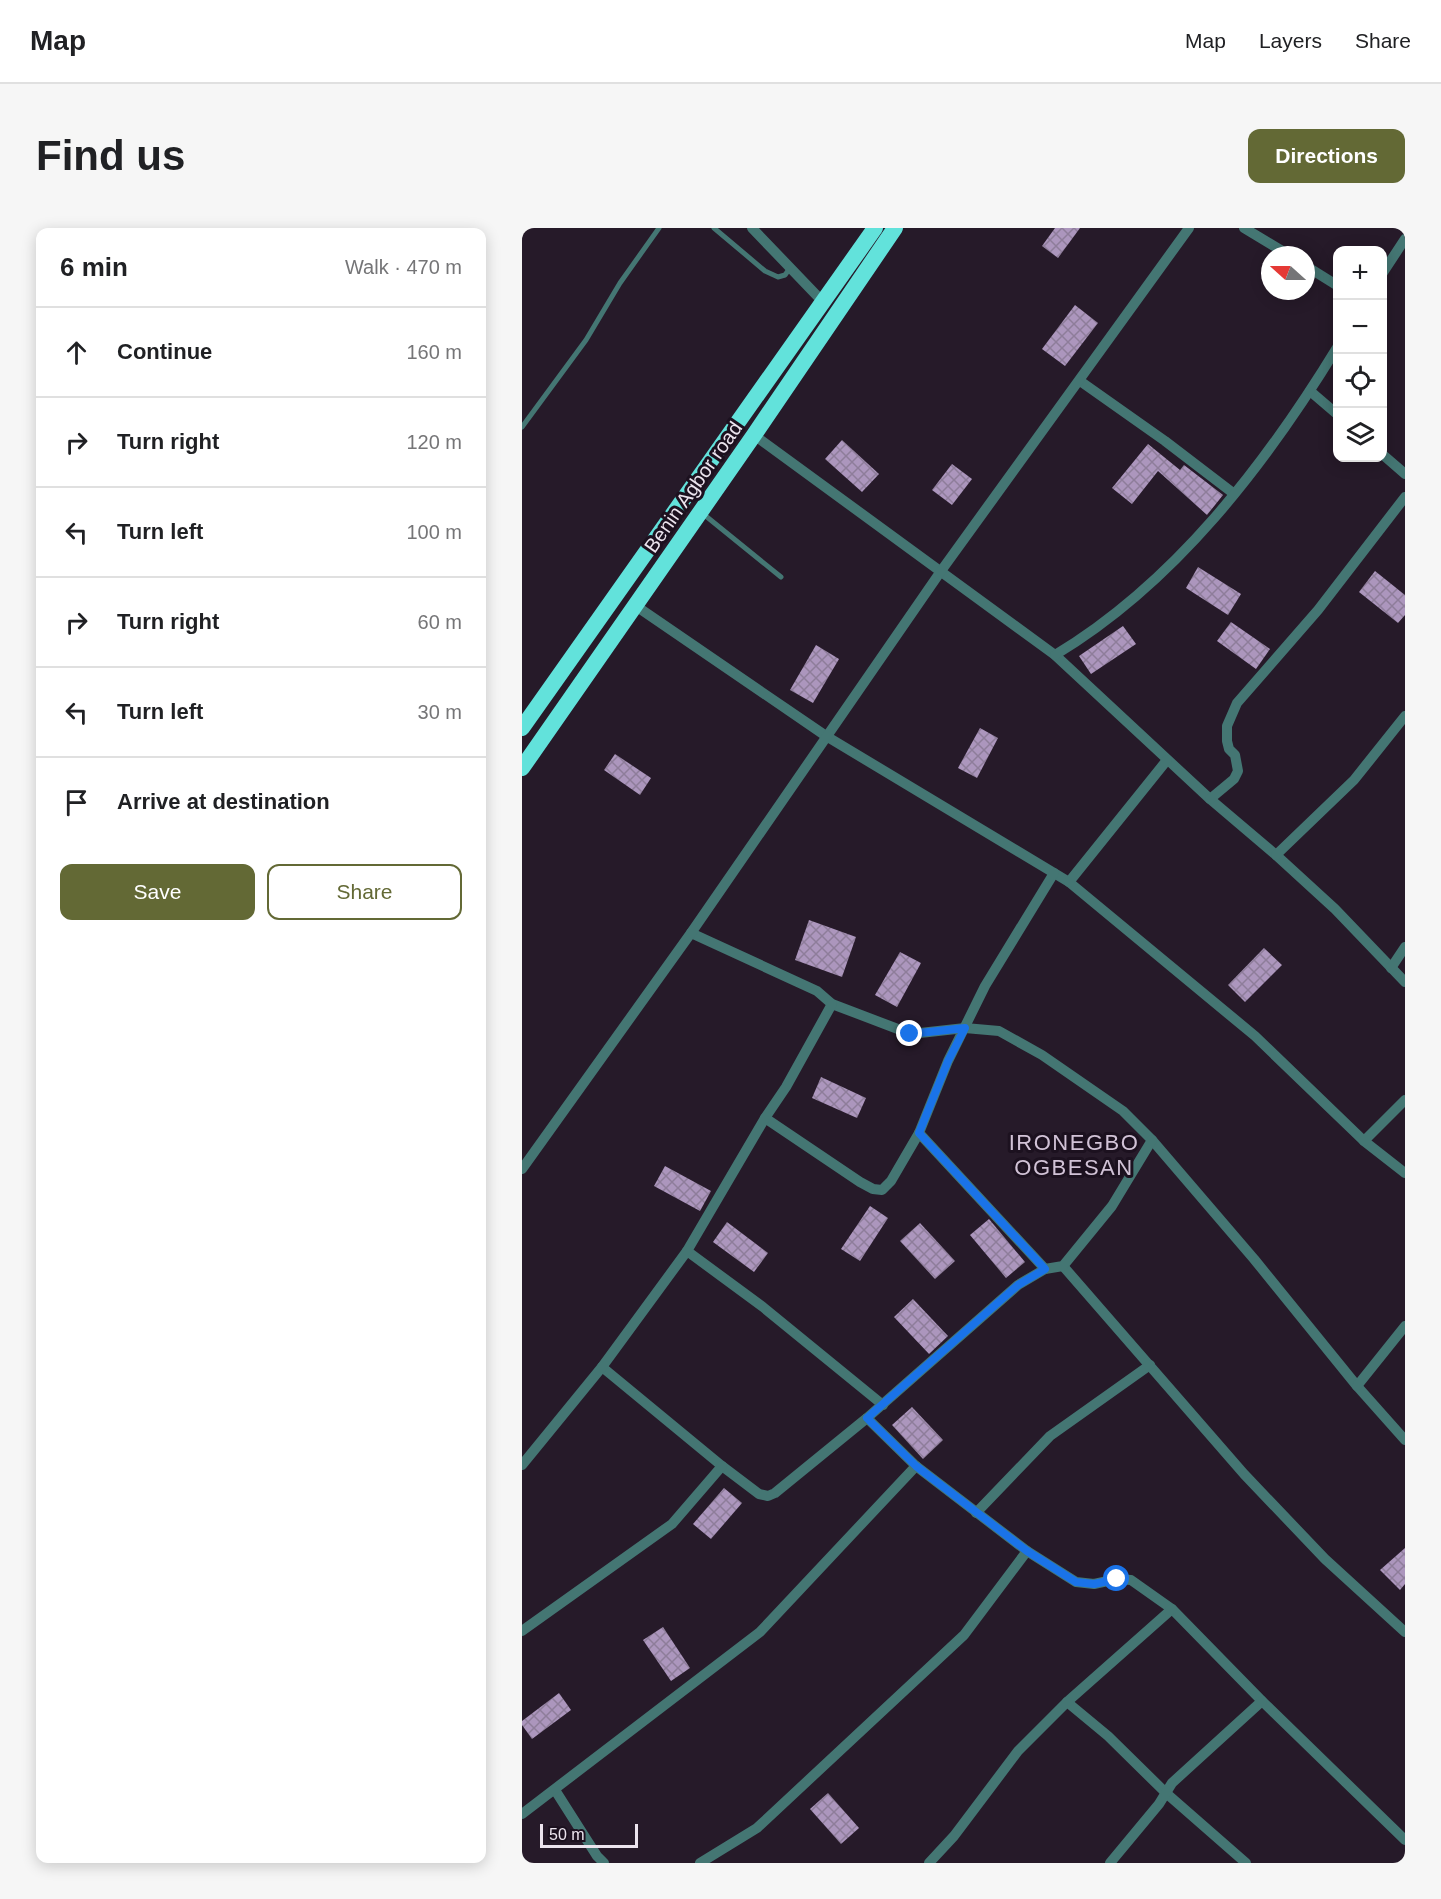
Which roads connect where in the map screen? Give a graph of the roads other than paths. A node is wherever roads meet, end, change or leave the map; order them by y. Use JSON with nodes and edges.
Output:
{"nodes":[{"id":1,"x":659,"y":228,"type":"edge"},
{"id":2,"x":714,"y":228,"type":"edge"},
{"id":3,"x":752,"y":228,"type":"edge"},
{"id":4,"x":875,"y":228,"type":"edge"},
{"id":5,"x":895,"y":228,"type":"edge"},
{"id":6,"x":1189,"y":228,"type":"edge"},
{"id":7,"x":1244,"y":228,"type":"edge"},
{"id":8,"x":1405,"y":239,"type":"edge"},
{"id":9,"x":1274,"y":246,"type":"edge"},
{"id":10,"x":790,"y":268,"type":"junction"},
{"id":11,"x":1387,"y":268,"type":"edge"},
{"id":12,"x":1315,"y":272,"type":"edge"},
{"id":13,"x":1333,"y":283,"type":"edge"},
{"id":14,"x":823,"y":302,"type":"junction"},
{"id":15,"x":1333,"y":354,"type":"edge"},
{"id":16,"x":1080,"y":381,"type":"junction"},
{"id":17,"x":1310,"y":391,"type":"junction"},
{"id":18,"x":1333,"y":411,"type":"edge"},
{"id":19,"x":522,"y":427,"type":"edge"},
{"id":20,"x":754,"y":435,"type":"junction"},
{"id":21,"x":1387,"y":458,"type":"edge"},
{"id":22,"x":1405,"y":474,"type":"edge"},
{"id":23,"x":1233,"y":494,"type":"junction"},
{"id":24,"x":1405,"y":497,"type":"edge"},
{"id":25,"x":701,"y":512,"type":"junction"},
{"id":26,"x":941,"y":571,"type":"junction"},
{"id":27,"x":781,"y":577,"type":"dead end"},
{"id":28,"x":636,"y":606,"type":"junction"},
{"id":29,"x":1055,"y":655,"type":"junction"},
{"id":30,"x":1405,"y":716,"type":"edge"},
{"id":31,"x":522,"y":728,"type":"edge"},
{"id":32,"x":826,"y":736,"type":"junction"},
{"id":33,"x":1167,"y":760,"type":"junction"},
{"id":34,"x":522,"y":768,"type":"edge"},
{"id":35,"x":1210,"y":799,"type":"junction"},
{"id":36,"x":1276,"y":855,"type":"junction"},
{"id":37,"x":1054,"y":873,"type":"junction"},
{"id":38,"x":1069,"y":882,"type":"junction"},
{"id":39,"x":691,"y":933,"type":"junction"},
{"id":40,"x":1405,"y":947,"type":"edge"},
{"id":41,"x":1391,"y":968,"type":"junction"},
{"id":42,"x":1405,"y":982,"type":"edge"},
{"id":43,"x":832,"y":1004,"type":"junction"},
{"id":44,"x":965,"y":1028,"type":"junction"},
{"id":45,"x":1405,"y":1100,"type":"edge"},
{"id":46,"x":765,"y":1118,"type":"junction"},
{"id":47,"x":919,"y":1133,"type":"junction"},
{"id":48,"x":1152,"y":1140,"type":"junction"},
{"id":49,"x":1364,"y":1141,"type":"junction"},
{"id":50,"x":522,"y":1169,"type":"edge"},
{"id":51,"x":1405,"y":1173,"type":"edge"},
{"id":52,"x":687,"y":1251,"type":"junction"},
{"id":53,"x":1063,"y":1266,"type":"junction"},
{"id":54,"x":1045,"y":1269,"type":"junction"},
{"id":55,"x":1405,"y":1326,"type":"edge"},
{"id":56,"x":1150,"y":1365,"type":"junction"},
{"id":57,"x":602,"y":1367,"type":"junction"},
{"id":58,"x":1357,"y":1386,"type":"junction"},
{"id":59,"x":882,"y":1405,"type":"junction"},
{"id":60,"x":867,"y":1418,"type":"junction"},
{"id":61,"x":1405,"y":1440,"type":"edge"},
{"id":62,"x":522,"y":1466,"type":"edge"},
{"id":63,"x":722,"y":1466,"type":"junction"},
{"id":64,"x":916,"y":1466,"type":"junction"},
{"id":65,"x":976,"y":1513,"type":"junction"},
{"id":66,"x":1027,"y":1551,"type":"junction"},
{"id":67,"x":1172,"y":1608,"type":"junction"},
{"id":68,"x":522,"y":1632,"type":"edge"},
{"id":69,"x":1405,"y":1632,"type":"edge"},
{"id":70,"x":1262,"y":1701,"type":"junction"},
{"id":71,"x":1067,"y":1702,"type":"junction"},
{"id":72,"x":555,"y":1790,"type":"junction"},
{"id":73,"x":1166,"y":1793,"type":"junction"},
{"id":74,"x":522,"y":1814,"type":"edge"},
{"id":75,"x":1405,"y":1840,"type":"edge"},
{"id":76,"x":604,"y":1863,"type":"edge"},
{"id":77,"x":700,"y":1863,"type":"edge"},
{"id":78,"x":929,"y":1863,"type":"edge"},
{"id":79,"x":1110,"y":1863,"type":"edge"},
{"id":80,"x":1246,"y":1863,"type":"edge"}],
"edges":[{"from":1,"to":19,"type":"lane"},
{"from":2,"to":10,"type":"lane"},
{"from":3,"to":10,"type":"street"},
{"from":4,"to":14,"type":"highway","name":"Benin Agbor road"},
{"from":5,"to":20,"type":"highway","name":"Benin Agbor road"},
{"from":6,"to":16,"type":"street"},
{"from":7,"to":9,"type":"street"},
{"from":8,"to":11,"type":"street"},
{"from":10,"to":14,"type":"street"},
{"from":12,"to":13,"type":"street"},
{"from":14,"to":31,"type":"highway","name":"Benin Agbor road"},
{"from":15,"to":17,"type":"street"},
{"from":16,"to":23,"type":"street"},
{"from":16,"to":26,"type":"street"},
{"from":17,"to":18,"type":"street"},
{"from":17,"to":23,"type":"street"},
{"from":20,"to":25,"type":"highway","name":"Benin Agbor road"},
{"from":20,"to":26,"type":"street"},
{"from":21,"to":22,"type":"street"},
{"from":23,"to":29,"type":"street"},
{"from":24,"to":35,"type":"street"},
{"from":25,"to":27,"type":"lane"},
{"from":25,"to":28,"type":"highway","name":"Benin Agbor road"},
{"from":26,"to":29,"type":"street"},
{"from":26,"to":32,"type":"street"},
{"from":28,"to":32,"type":"street"},
{"from":28,"to":34,"type":"highway","name":"Benin Agbor road"},
{"from":29,"to":33,"type":"street"},
{"from":30,"to":36,"type":"street"},
{"from":32,"to":37,"type":"street"},
{"from":32,"to":39,"type":"street"},
{"from":33,"to":35,"type":"street"},
{"from":33,"to":38,"type":"street"},
{"from":35,"to":36,"type":"street"},
{"from":36,"to":41,"type":"street"},
{"from":37,"to":38,"type":"street"},
{"from":37,"to":44,"type":"street"},
{"from":38,"to":49,"type":"street"},
{"from":39,"to":43,"type":"street"},
{"from":39,"to":50,"type":"street"},
{"from":40,"to":41,"type":"street"},
{"from":41,"to":42,"type":"street"},
{"from":43,"to":44,"type":"street"},
{"from":43,"to":46,"type":"street"},
{"from":44,"to":47,"type":"street"},
{"from":44,"to":48,"type":"street"},
{"from":45,"to":49,"type":"street"},
{"from":46,"to":47,"type":"street"},
{"from":46,"to":52,"type":"street"},
{"from":47,"to":54,"type":"street"},
{"from":48,"to":53,"type":"street"},
{"from":48,"to":58,"type":"street"},
{"from":49,"to":51,"type":"street"},
{"from":52,"to":57,"type":"street"},
{"from":52,"to":59,"type":"street"},
{"from":53,"to":54,"type":"street"},
{"from":53,"to":56,"type":"street"},
{"from":54,"to":59,"type":"street"},
{"from":55,"to":58,"type":"street"},
{"from":56,"to":65,"type":"street"},
{"from":56,"to":69,"type":"street"},
{"from":57,"to":62,"type":"street"},
{"from":57,"to":63,"type":"street"},
{"from":58,"to":61,"type":"street"},
{"from":59,"to":60,"type":"street"},
{"from":60,"to":63,"type":"street"},
{"from":60,"to":64,"type":"street"},
{"from":63,"to":68,"type":"street"},
{"from":64,"to":65,"type":"street"},
{"from":64,"to":72,"type":"street"},
{"from":65,"to":66,"type":"street"},
{"from":66,"to":67,"type":"street"},
{"from":66,"to":77,"type":"street"},
{"from":67,"to":70,"type":"street"},
{"from":67,"to":71,"type":"street"},
{"from":70,"to":73,"type":"street"},
{"from":70,"to":75,"type":"street"},
{"from":71,"to":73,"type":"street"},
{"from":71,"to":78,"type":"street"},
{"from":72,"to":74,"type":"street"},
{"from":72,"to":76,"type":"street"},
{"from":73,"to":79,"type":"street"},
{"from":73,"to":80,"type":"street"}]}
